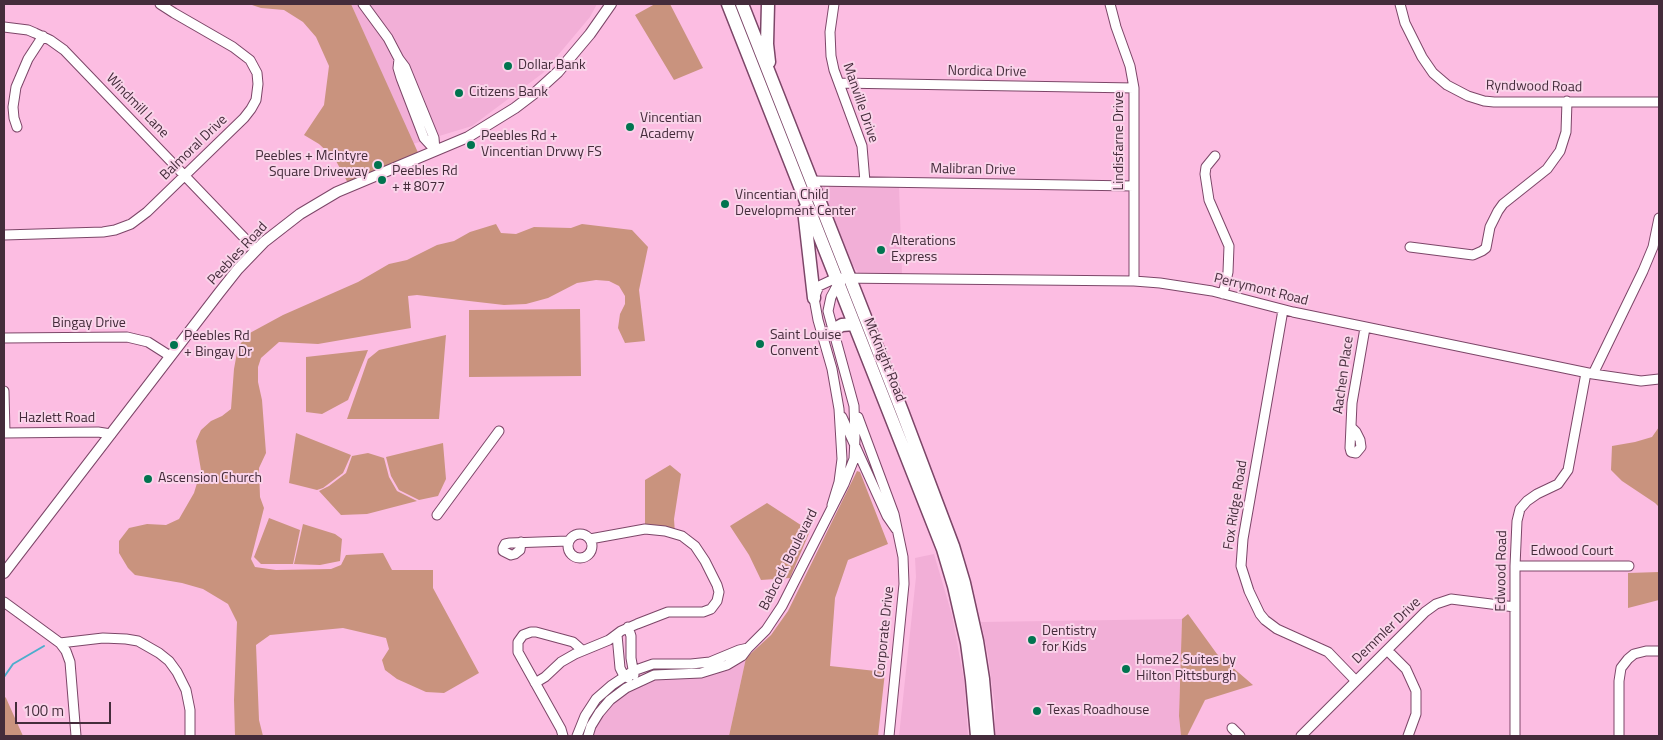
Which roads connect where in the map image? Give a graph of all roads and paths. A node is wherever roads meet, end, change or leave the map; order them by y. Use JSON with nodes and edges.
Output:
{"nodes":[{"id":1,"x":160,"y":4,"type":"edge"},
{"id":2,"x":363,"y":4,"type":"edge"},
{"id":3,"x":611,"y":4,"type":"edge"},
{"id":4,"x":722,"y":4,"type":"edge"},
{"id":5,"x":728,"y":4,"type":"edge"},
{"id":6,"x":742,"y":4,"type":"edge"},
{"id":7,"x":768,"y":4,"type":"edge"},
{"id":8,"x":834,"y":4,"type":"edge"},
{"id":9,"x":1110,"y":4,"type":"edge"},
{"id":10,"x":1400,"y":4,"type":"edge"},
{"id":11,"x":4,"y":28,"type":"edge"},
{"id":12,"x":43,"y":36,"type":"junction"},
{"id":13,"x":750,"y":61,"type":"junction"},
{"id":14,"x":773,"y":82,"type":"junction"},
{"id":15,"x":839,"y":83,"type":"junction"},
{"id":16,"x":1134,"y":88,"type":"junction"},
{"id":17,"x":1567,"y":101,"type":"junction"},
{"id":18,"x":1659,"y":102,"type":"edge"},
{"id":19,"x":17,"y":127,"type":"dead end"},
{"id":20,"x":435,"y":150,"type":"junction"},
{"id":21,"x":1214,"y":156,"type":"dead end"},
{"id":22,"x":184,"y":176,"type":"junction"},
{"id":23,"x":812,"y":181,"type":"junction"},
{"id":24,"x":865,"y":182,"type":"junction"},
{"id":25,"x":1134,"y":186,"type":"junction"},
{"id":26,"x":801,"y":190,"type":"junction"},
{"id":27,"x":1659,"y":218,"type":"edge"},
{"id":28,"x":4,"y":235,"type":"edge"},
{"id":29,"x":1410,"y":246,"type":"dead end"},
{"id":30,"x":256,"y":250,"type":"junction"},
{"id":31,"x":850,"y":278,"type":"junction"},
{"id":32,"x":837,"y":281,"type":"junction"},
{"id":33,"x":1134,"y":281,"type":"junction"},
{"id":34,"x":1223,"y":294,"type":"junction"},
{"id":35,"x":814,"y":298,"type":"junction"},
{"id":36,"x":1283,"y":310,"type":"junction"},
{"id":37,"x":854,"y":324,"type":"junction"},
{"id":38,"x":1365,"y":328,"type":"junction"},
{"id":39,"x":833,"y":330,"type":"junction"},
{"id":40,"x":4,"y":338,"type":"edge"},
{"id":41,"x":170,"y":356,"type":"junction"},
{"id":42,"x":1589,"y":374,"type":"junction"},
{"id":43,"x":1659,"y":379,"type":"edge"},
{"id":44,"x":4,"y":391,"type":"edge"},
{"id":45,"x":854,"y":406,"type":"junction"},
{"id":46,"x":839,"y":409,"type":"junction"},
{"id":47,"x":1351,"y":427,"type":"dead end"},
{"id":48,"x":499,"y":432,"type":"dead end"},
{"id":49,"x":4,"y":433,"type":"edge"},
{"id":50,"x":111,"y":434,"type":"junction"},
{"id":51,"x":855,"y":448,"type":"junction"},
{"id":52,"x":832,"y":505,"type":"junction"},
{"id":53,"x":437,"y":515,"type":"dead end"},
{"id":54,"x":897,"y":532,"type":"junction"},
{"id":55,"x":590,"y":539,"type":"junction"},
{"id":56,"x":568,"y":541,"type":"junction"},
{"id":57,"x":522,"y":542,"type":"dead end"},
{"id":58,"x":1515,"y":566,"type":"junction"},
{"id":59,"x":1628,"y":566,"type":"dead end"},
{"id":60,"x":4,"y":573,"type":"edge"},
{"id":61,"x":4,"y":602,"type":"edge"},
{"id":62,"x":1515,"y":606,"type":"junction"},
{"id":63,"x":628,"y":628,"type":"junction"},
{"id":64,"x":616,"y":635,"type":"junction"},
{"id":65,"x":60,"y":643,"type":"junction"},
{"id":66,"x":748,"y":648,"type":"junction"},
{"id":67,"x":582,"y":650,"type":"junction"},
{"id":68,"x":1387,"y":650,"type":"junction"},
{"id":69,"x":1659,"y":650,"type":"edge"},
{"id":70,"x":633,"y":671,"type":"junction"},
{"id":71,"x":624,"y":676,"type":"junction"},
{"id":72,"x":1356,"y":680,"type":"junction"},
{"id":73,"x":535,"y":683,"type":"junction"},
{"id":74,"x":634,"y":683,"type":"junction"},
{"id":75,"x":1232,"y":728,"type":"dead end"},
{"id":76,"x":76,"y":736,"type":"edge"},
{"id":77,"x":190,"y":736,"type":"edge"},
{"id":78,"x":563,"y":736,"type":"edge"},
{"id":79,"x":577,"y":736,"type":"edge"},
{"id":80,"x":588,"y":736,"type":"edge"},
{"id":81,"x":889,"y":736,"type":"edge"},
{"id":82,"x":977,"y":736,"type":"edge"},
{"id":83,"x":988,"y":736,"type":"edge"},
{"id":84,"x":1240,"y":736,"type":"edge"},
{"id":85,"x":1301,"y":736,"type":"edge"},
{"id":86,"x":1408,"y":736,"type":"edge"},
{"id":87,"x":1516,"y":736,"type":"edge"},
{"id":88,"x":1619,"y":736,"type":"edge"}],
"edges":[{"from":1,"to":22,"type":"street","name":"Balmoral Drive"},
{"from":2,"to":20,"type":"street"},
{"from":3,"to":20,"type":"main road","name":"Peebles Road"},
{"from":4,"to":13,"type":"highway"},
{"from":5,"to":13,"type":"highway","name":"McKnight Road"},
{"from":6,"to":14,"type":"highway","name":"McKnight Road"},
{"from":7,"to":14,"type":"highway"},
{"from":8,"to":15,"type":"street","name":"Manville Drive"},
{"from":9,"to":16,"type":"street","name":"Lindisfarne Drive"},
{"from":10,"to":17,"type":"street","name":"Ryndwood Road"},
{"from":11,"to":12,"type":"street","name":"Windmill Lane"},
{"from":12,"to":19,"type":"street"},
{"from":12,"to":22,"type":"street","name":"Windmill Lane"},
{"from":13,"to":26,"type":"highway","name":"McKnight Road"},
{"from":14,"to":23,"type":"highway","name":"McKnight Road"},
{"from":15,"to":16,"type":"street","name":"Nordica Drive"},
{"from":15,"to":24,"type":"street","name":"Manville Drive"},
{"from":16,"to":25,"type":"street","name":"Lindisfarne Drive"},
{"from":17,"to":18,"type":"street","name":"Ryndwood Road"},
{"from":17,"to":29,"type":"street"},
{"from":20,"to":30,"type":"main road","name":"Peebles Road"},
{"from":21,"to":34,"type":"street"},
{"from":22,"to":28,"type":"street","name":"Balmoral Drive"},
{"from":22,"to":30,"type":"street","name":"Windmill Lane"},
{"from":23,"to":24,"type":"street","name":"Malibran Drive"},
{"from":23,"to":31,"type":"highway","name":"McKnight Road"},
{"from":24,"to":25,"type":"street","name":"Malibran Drive"},
{"from":25,"to":33,"type":"street","name":"Lindisfarne Drive"},
{"from":26,"to":32,"type":"highway","name":"McKnight Road"},
{"from":26,"to":35,"type":"highway"},
{"from":27,"to":42,"type":"street","name":"Edwood Road"},
{"from":30,"to":41,"type":"main road","name":"Peebles Road"},
{"from":31,"to":32,"type":"street"},
{"from":31,"to":33,"type":"street","name":"Perrymont Road"},
{"from":31,"to":83,"type":"highway","name":"McKnight Road"},
{"from":32,"to":35,"type":"street"},
{"from":32,"to":37,"type":"highway","name":"McKnight Road"},
{"from":32,"to":39,"type":"street","name":"Babcock Boulevard"},
{"from":33,"to":34,"type":"street","name":"Perrymont Road"},
{"from":34,"to":36,"type":"street","name":"Perrymont Road"},
{"from":35,"to":46,"type":"street","name":"Babcock Boulevard"},
{"from":36,"to":38,"type":"street","name":"Perrymont Road"},
{"from":36,"to":72,"type":"street","name":"Fox Ridge Road"},
{"from":37,"to":39,"type":"highway"},
{"from":37,"to":82,"type":"highway","name":"McKnight Road"},
{"from":38,"to":42,"type":"street","name":"Perrymont Road"},
{"from":38,"to":47,"type":"street","name":"Aachen Place"},
{"from":39,"to":45,"type":"street","name":"Babcock Boulevard"},
{"from":40,"to":41,"type":"street","name":"Bingay Drive"},
{"from":41,"to":50,"type":"main road","name":"Peebles Road"},
{"from":42,"to":43,"type":"street","name":"Perrymont Road"},
{"from":42,"to":58,"type":"street","name":"Edwood Road"},
{"from":44,"to":49,"type":"street"},
{"from":45,"to":51,"type":"street","name":"Babcock Boulevard"},
{"from":45,"to":54,"type":"street","name":"Corporate Drive"},
{"from":46,"to":51,"type":"street","name":"Corporate Drive"},
{"from":46,"to":52,"type":"street","name":"Babcock Boulevard"},
{"from":48,"to":53,"type":"street"},
{"from":49,"to":50,"type":"street","name":"Hazlett Road"},
{"from":50,"to":60,"type":"main road","name":"Peebles Road"},
{"from":51,"to":52,"type":"street","name":"Babcock Boulevard"},
{"from":51,"to":54,"type":"street","name":"Corporate Drive"},
{"from":52,"to":66,"type":"street","name":"Babcock Boulevard"},
{"from":54,"to":81,"type":"street","name":"Corporate Drive"},
{"from":55,"to":56,"type":"street"},
{"from":55,"to":56,"type":"street"},
{"from":55,"to":63,"type":"street"},
{"from":56,"to":57,"type":"street"},
{"from":58,"to":59,"type":"street","name":"Edwood Court"},
{"from":58,"to":62,"type":"street","name":"Edwood Road"},
{"from":61,"to":65,"type":"street"},
{"from":62,"to":68,"type":"street","name":"Demmler Drive"},
{"from":62,"to":87,"type":"street","name":"Edwood Road"},
{"from":63,"to":64,"type":"street"},
{"from":63,"to":70,"type":"street"},
{"from":64,"to":67,"type":"street"},
{"from":64,"to":71,"type":"street"},
{"from":65,"to":76,"type":"street"},
{"from":65,"to":77,"type":"street"},
{"from":66,"to":70,"type":"street","name":"Babcock Boulevard"},
{"from":66,"to":74,"type":"street","name":"Babcock Boulevard"},
{"from":67,"to":73,"type":"street"},
{"from":67,"to":73,"type":"street"},
{"from":68,"to":72,"type":"street","name":"Demmler Drive"},
{"from":68,"to":86,"type":"street"},
{"from":69,"to":88,"type":"street"},
{"from":70,"to":71,"type":"street","name":"Babcock Boulevard"},
{"from":70,"to":74,"type":"street"},
{"from":71,"to":74,"type":"street"},
{"from":71,"to":79,"type":"street","name":"Babcock Boulevard"},
{"from":72,"to":85,"type":"street","name":"Demmler Drive"},
{"from":73,"to":78,"type":"street"},
{"from":74,"to":80,"type":"street","name":"Babcock Boulevard"},
{"from":75,"to":84,"type":"street"}]}
